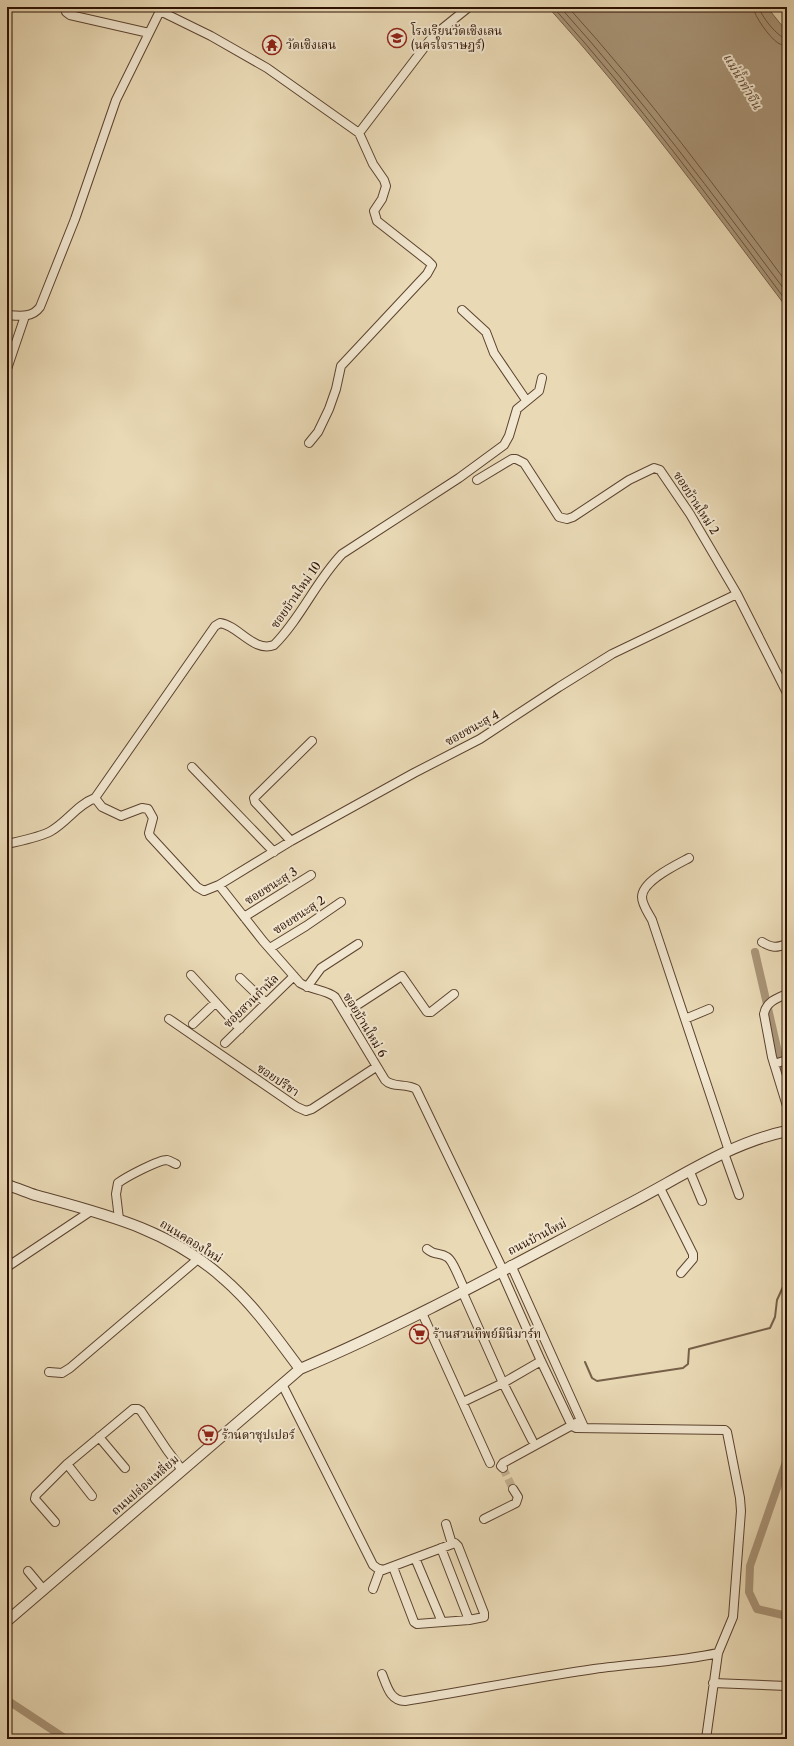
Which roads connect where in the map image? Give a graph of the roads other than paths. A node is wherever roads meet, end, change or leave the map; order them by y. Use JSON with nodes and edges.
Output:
{"nodes":[{"id":1,"x":65,"y":7,"type":"edge"},
{"id":2,"x":469,"y":7,"type":"edge"},
{"id":3,"x":149,"y":33,"type":"junction"},
{"id":4,"x":359,"y":133,"type":"junction"},
{"id":5,"x":462,"y":310,"type":"dead end"},
{"id":6,"x":7,"y":315,"type":"edge"},
{"id":7,"x":25,"y":316,"type":"junction"},
{"id":8,"x":7,"y":369,"type":"edge"},
{"id":9,"x":542,"y":378,"type":"dead end"},
{"id":10,"x":526,"y":400,"type":"junction"},
{"id":11,"x":308,"y":443,"type":"dead end"},
{"id":12,"x":477,"y":480,"type":"dead end"},
{"id":13,"x":737,"y":594,"type":"junction"},
{"id":14,"x":787,"y":692,"type":"edge"},
{"id":15,"x":312,"y":741,"type":"dead end"},
{"id":16,"x":192,"y":767,"type":"dead end"},
{"id":17,"x":95,"y":798,"type":"junction"},
{"id":18,"x":292,"y":841,"type":"junction"},
{"id":19,"x":7,"y":844,"type":"edge"},
{"id":20,"x":274,"y":852,"type":"junction"},
{"id":21,"x":689,"y":858,"type":"dead end"},
{"id":22,"x":311,"y":875,"type":"dead end"},
{"id":23,"x":219,"y":885,"type":"junction"},
{"id":24,"x":341,"y":902,"type":"dead end"},
{"id":25,"x":244,"y":917,"type":"junction"},
{"id":26,"x":762,"y":942,"type":"dead end"},
{"id":27,"x":358,"y":944,"type":"dead end"},
{"id":28,"x":787,"y":944,"type":"edge"},
{"id":29,"x":270,"y":948,"type":"junction"},
{"id":30,"x":191,"y":975,"type":"dead end"},
{"id":31,"x":294,"y":976,"type":"junction"},
{"id":32,"x":240,"y":978,"type":"dead end"},
{"id":33,"x":307,"y":987,"type":"junction"},
{"id":34,"x":454,"y":994,"type":"dead end"},
{"id":35,"x":787,"y":994,"type":"edge"},
{"id":36,"x":215,"y":1002,"type":"junction"},
{"id":37,"x":266,"y":1003,"type":"junction"},
{"id":38,"x":709,"y":1009,"type":"dead end"},
{"id":39,"x":345,"y":1014,"type":"junction"},
{"id":40,"x":169,"y":1019,"type":"dead end"},
{"id":41,"x":685,"y":1019,"type":"junction"},
{"id":42,"x":193,"y":1024,"type":"dead end"},
{"id":43,"x":240,"y":1029,"type":"junction"},
{"id":44,"x":225,"y":1043,"type":"dead end"},
{"id":45,"x":787,"y":1060,"type":"edge"},
{"id":46,"x":774,"y":1064,"type":"junction"},
{"id":47,"x":376,"y":1067,"type":"junction"},
{"id":48,"x":787,"y":1106,"type":"edge"},
{"id":49,"x":787,"y":1131,"type":"edge"},
{"id":50,"x":726,"y":1152,"type":"junction"},
{"id":51,"x":176,"y":1164,"type":"dead end"},
{"id":52,"x":690,"y":1172,"type":"junction"},
{"id":53,"x":7,"y":1185,"type":"edge"},
{"id":54,"x":660,"y":1188,"type":"junction"},
{"id":55,"x":739,"y":1195,"type":"dead end"},
{"id":56,"x":702,"y":1201,"type":"dead end"},
{"id":57,"x":91,"y":1211,"type":"junction"},
{"id":58,"x":119,"y":1219,"type":"junction"},
{"id":59,"x":427,"y":1249,"type":"dead end"},
{"id":60,"x":198,"y":1259,"type":"junction"},
{"id":61,"x":7,"y":1267,"type":"edge"},
{"id":62,"x":505,"y":1269,"type":"junction"},
{"id":63,"x":681,"y":1273,"type":"dead end"},
{"id":64,"x":464,"y":1291,"type":"junction"},
{"id":65,"x":422,"y":1313,"type":"junction"},
{"id":66,"x":541,"y":1361,"type":"junction"},
{"id":67,"x":300,"y":1369,"type":"junction"},
{"id":68,"x":49,"y":1372,"type":"dead end"},
{"id":69,"x":503,"y":1383,"type":"junction"},
{"id":70,"x":282,"y":1384,"type":"junction"},
{"id":71,"x":463,"y":1402,"type":"junction"},
{"id":72,"x":583,"y":1423,"type":"junction"},
{"id":73,"x":572,"y":1426,"type":"junction"},
{"id":74,"x":99,"y":1438,"type":"junction"},
{"id":75,"x":532,"y":1440,"type":"dead end"},
{"id":76,"x":490,"y":1463,"type":"dead end"},
{"id":77,"x":67,"y":1464,"type":"junction"},
{"id":78,"x":125,"y":1468,"type":"dead end"},
{"id":79,"x":503,"y":1468,"type":"dead end"},
{"id":80,"x":182,"y":1470,"type":"junction"},
{"id":81,"x":513,"y":1489,"type":"tunnel mouth"},
{"id":82,"x":92,"y":1496,"type":"dead end"},
{"id":83,"x":484,"y":1520,"type":"dead end"},
{"id":84,"x":55,"y":1522,"type":"dead end"},
{"id":85,"x":446,"y":1524,"type":"dead end"},
{"id":86,"x":452,"y":1544,"type":"junction"},
{"id":87,"x":441,"y":1548,"type":"junction"},
{"id":88,"x":416,"y":1558,"type":"junction"},
{"id":89,"x":393,"y":1566,"type":"junction"},
{"id":90,"x":380,"y":1570,"type":"junction"},
{"id":91,"x":28,"y":1571,"type":"dead end"},
{"id":92,"x":43,"y":1589,"type":"junction"},
{"id":93,"x":373,"y":1589,"type":"dead end"},
{"id":94,"x":469,"y":1620,"type":"junction"},
{"id":95,"x":7,"y":1621,"type":"edge"},
{"id":96,"x":442,"y":1622,"type":"junction"},
{"id":97,"x":718,"y":1653,"type":"junction"},
{"id":98,"x":382,"y":1674,"type":"dead end"},
{"id":99,"x":713,"y":1683,"type":"junction"},
{"id":100,"x":787,"y":1686,"type":"edge"},
{"id":101,"x":706,"y":1739,"type":"edge"}],
"edges":[{"from":1,"to":3,"type":"street"},
{"from":2,"to":4,"type":"street"},
{"from":3,"to":4,"type":"street"},
{"from":3,"to":7,"type":"street"},
{"from":4,"to":11,"type":"street"},
{"from":5,"to":10,"type":"street"},
{"from":6,"to":7,"type":"street"},
{"from":7,"to":8,"type":"street"},
{"from":9,"to":10,"type":"street","name":"ซอยบ้านใหม่ 10"},
{"from":10,"to":17,"type":"street","name":"ซอยบ้านใหม่ 10"},
{"from":12,"to":13,"type":"street","name":"ซอยบ้านใหม่ 2"},
{"from":13,"to":14,"type":"street","name":"ซอยบ้านใหม่ 2"},
{"from":13,"to":18,"type":"street","name":"ซอยชนะสุ 4"},
{"from":15,"to":18,"type":"street"},
{"from":16,"to":20,"type":"street"},
{"from":17,"to":19,"type":"street","name":"ซอยบ้านใหม่ 10"},
{"from":17,"to":23,"type":"street"},
{"from":18,"to":20,"type":"street","name":"ซอยชนะสุ 4"},
{"from":20,"to":23,"type":"street","name":"ซอยชนะสุ 4"},
{"from":21,"to":41,"type":"street"},
{"from":22,"to":25,"type":"street","name":"ซอยชนะสุ 3"},
{"from":23,"to":25,"type":"street","name":"ซอยบ้านใหม่ 6"},
{"from":24,"to":29,"type":"street","name":"ซอยชนะสุ 2"},
{"from":25,"to":29,"type":"street","name":"ซอยบ้านใหม่ 6"},
{"from":26,"to":28,"type":"street"},
{"from":27,"to":33,"type":"street"},
{"from":29,"to":31,"type":"street","name":"ซอยบ้านใหม่ 6"},
{"from":30,"to":36,"type":"street"},
{"from":31,"to":33,"type":"street","name":"ซอยบ้านใหม่ 6"},
{"from":31,"to":37,"type":"street","name":"ซอยสวนกำนัล"},
{"from":32,"to":37,"type":"street"},
{"from":33,"to":39,"type":"street","name":"ซอยบ้านใหม่ 6"},
{"from":34,"to":39,"type":"street"},
{"from":35,"to":46,"type":"street"},
{"from":36,"to":42,"type":"street"},
{"from":36,"to":43,"type":"street"},
{"from":37,"to":43,"type":"street","name":"ซอยสวนกำนัล"},
{"from":38,"to":41,"type":"street"},
{"from":39,"to":47,"type":"street","name":"ซอยบ้านใหม่ 6"},
{"from":40,"to":47,"type":"street","name":"ซอยปรีชา"},
{"from":41,"to":50,"type":"street"},
{"from":43,"to":44,"type":"street","name":"ซอยสวนกำนัล"},
{"from":45,"to":46,"type":"street"},
{"from":46,"to":48,"type":"street"},
{"from":47,"to":62,"type":"street","name":"ซอยบ้านใหม่ 6"},
{"from":49,"to":50,"type":"street","name":"ถนนบ้านใหม่"},
{"from":50,"to":52,"type":"street","name":"ถนนบ้านใหม่"},
{"from":50,"to":55,"type":"street"},
{"from":51,"to":58,"type":"street"},
{"from":52,"to":54,"type":"street","name":"ถนนบ้านใหม่"},
{"from":52,"to":56,"type":"street"},
{"from":53,"to":57,"type":"street","name":"ถนนคลองใหม่"},
{"from":54,"to":62,"type":"street","name":"ถนนบ้านใหม่"},
{"from":54,"to":63,"type":"street"},
{"from":57,"to":58,"type":"street","name":"ถนนคลองใหม่"},
{"from":57,"to":61,"type":"street"},
{"from":58,"to":60,"type":"street","name":"ถนนคลองใหม่"},
{"from":59,"to":64,"type":"street"},
{"from":60,"to":67,"type":"street","name":"ถนนคลองใหม่"},
{"from":60,"to":68,"type":"street"},
{"from":62,"to":64,"type":"street","name":"ถนนบ้านใหม่"},
{"from":62,"to":66,"type":"street"},
{"from":62,"to":72,"type":"street"},
{"from":64,"to":65,"type":"street","name":"ถนนบ้านใหม่"},
{"from":64,"to":69,"type":"street"},
{"from":65,"to":67,"type":"street","name":"ถนนบ้านใหม่"},
{"from":65,"to":71,"type":"street"},
{"from":66,"to":69,"type":"street"},
{"from":66,"to":73,"type":"street"},
{"from":67,"to":70,"type":"street","name":"ถนนปล่องเหลี่ยม"},
{"from":69,"to":71,"type":"street"},
{"from":69,"to":75,"type":"street"},
{"from":70,"to":80,"type":"street","name":"ถนนปล่องเหลี่ยม"},
{"from":70,"to":90,"type":"street"},
{"from":71,"to":76,"type":"street"},
{"from":72,"to":73,"type":"street"},
{"from":72,"to":97,"type":"street"},
{"from":73,"to":79,"type":"street"},
{"from":74,"to":77,"type":"street"},
{"from":74,"to":78,"type":"street"},
{"from":74,"to":80,"type":"street"},
{"from":77,"to":82,"type":"street"},
{"from":77,"to":84,"type":"street"},
{"from":80,"to":92,"type":"street","name":"ถนนปล่องเหลี่ยม"},
{"from":81,"to":83,"type":"street"},
{"from":85,"to":86,"type":"street"},
{"from":86,"to":87,"type":"street"},
{"from":86,"to":94,"type":"street"},
{"from":87,"to":88,"type":"street"},
{"from":87,"to":94,"type":"street"},
{"from":88,"to":89,"type":"street"},
{"from":88,"to":96,"type":"street"},
{"from":89,"to":90,"type":"street"},
{"from":89,"to":96,"type":"street"},
{"from":90,"to":93,"type":"street"},
{"from":91,"to":92,"type":"street"},
{"from":92,"to":95,"type":"street","name":"ถนนปล่องเหลี่ยม"},
{"from":94,"to":96,"type":"street"},
{"from":97,"to":98,"type":"street"},
{"from":97,"to":99,"type":"street"},
{"from":99,"to":100,"type":"street"},
{"from":99,"to":101,"type":"street"}]}
